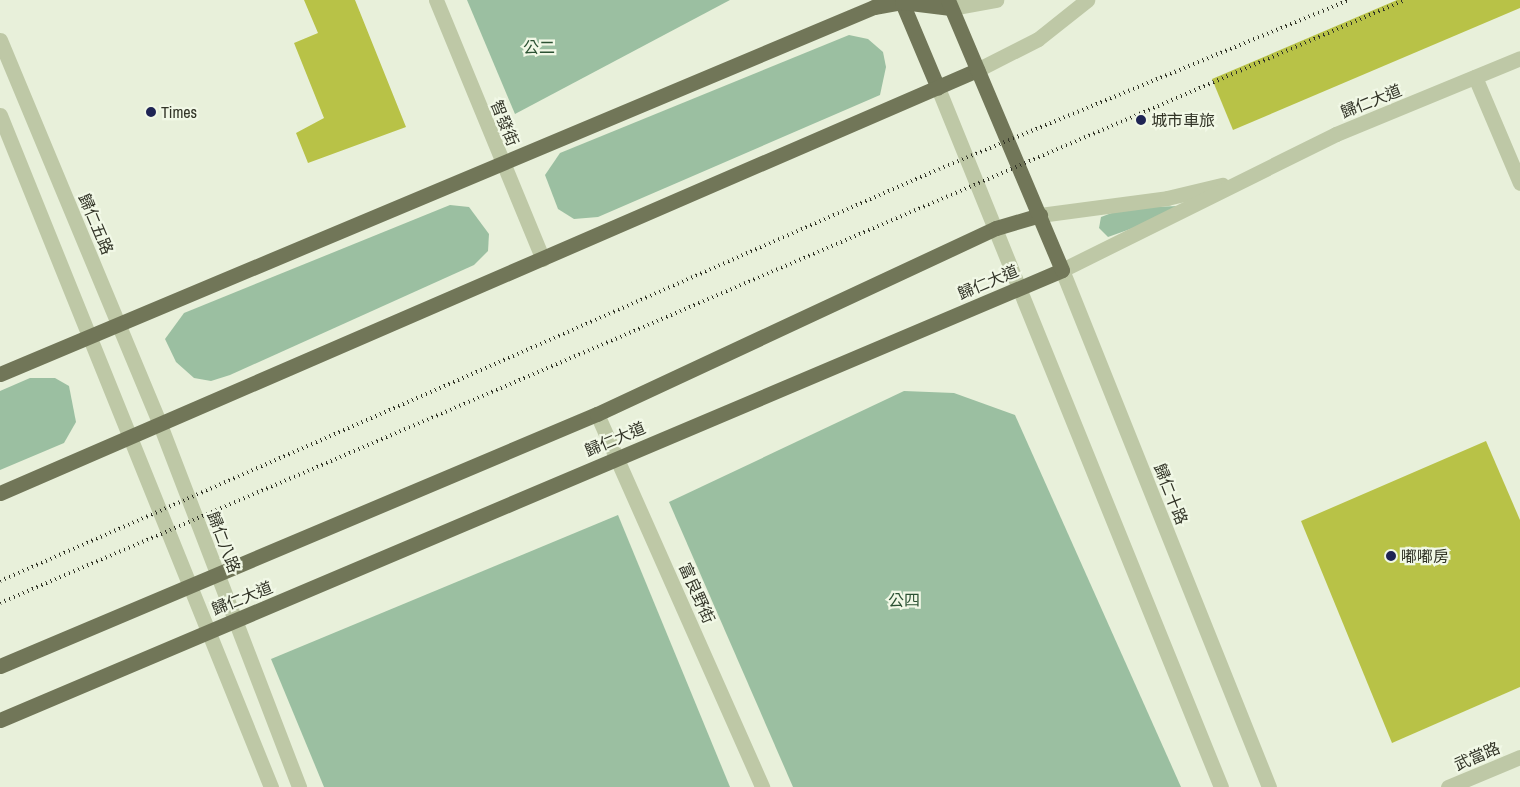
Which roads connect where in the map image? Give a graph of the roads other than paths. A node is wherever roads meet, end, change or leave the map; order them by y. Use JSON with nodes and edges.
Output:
{"nodes":[{"id":1,"x":436,"y":0,"type":"edge"},
{"id":2,"x":996,"y":0,"type":"edge"},
{"id":3,"x":1087,"y":0,"type":"edge"},
{"id":4,"x":902,"y":1,"type":"edge"},
{"id":5,"x":949,"y":4,"type":"edge"},
{"id":6,"x":0,"y":40,"type":"edge"},
{"id":7,"x":1520,"y":58,"type":"edge"},
{"id":8,"x":977,"y":70,"type":"junction"},
{"id":9,"x":1476,"y":77,"type":"junction"},
{"id":10,"x":938,"y":88,"type":"junction"},
{"id":11,"x":0,"y":116,"type":"edge"},
{"id":12,"x":504,"y":166,"type":"junction"},
{"id":13,"x":1519,"y":179,"type":"edge"},
{"id":14,"x":1238,"y":181,"type":"junction"},
{"id":15,"x":1040,"y":215,"type":"junction"},
{"id":16,"x":996,"y":228,"type":"junction"},
{"id":17,"x":543,"y":259,"type":"junction"},
{"id":18,"x":1062,"y":270,"type":"junction"},
{"id":19,"x":1021,"y":287,"type":"junction"},
{"id":20,"x":120,"y":326,"type":"junction"},
{"id":21,"x":92,"y":338,"type":"junction"},
{"id":22,"x":0,"y":374,"type":"edge"},
{"id":23,"x":597,"y":414,"type":"junction"},
{"id":24,"x":159,"y":422,"type":"junction"},
{"id":25,"x":130,"y":434,"type":"junction"},
{"id":26,"x":618,"y":457,"type":"junction"},
{"id":27,"x":0,"y":492,"type":"edge"},
{"id":28,"x":217,"y":574,"type":"junction"},
{"id":29,"x":192,"y":586,"type":"junction"},
{"id":30,"x":235,"y":620,"type":"junction"},
{"id":31,"x":210,"y":631,"type":"junction"},
{"id":32,"x":0,"y":666,"type":"edge"},
{"id":33,"x":0,"y":720,"type":"edge"},
{"id":34,"x":1520,"y":757,"type":"edge"},
{"id":35,"x":271,"y":787,"type":"edge"},
{"id":36,"x":299,"y":787,"type":"edge"},
{"id":37,"x":762,"y":787,"type":"edge"},
{"id":38,"x":1221,"y":787,"type":"edge"},
{"id":39,"x":1268,"y":787,"type":"edge"},
{"id":40,"x":1448,"y":787,"type":"edge"}],
"edges":[{"from":1,"to":12,"type":"street","name":"智發街"},
{"from":2,"to":5,"type":"street"},
{"from":3,"to":8,"type":"street"},
{"from":4,"to":5,"type":"main road"},
{"from":4,"to":10,"type":"main road"},
{"from":4,"to":12,"type":"main road"},
{"from":5,"to":8,"type":"main road","name":"歸仁十路"},
{"from":6,"to":20,"type":"street","name":"歸仁五路"},
{"from":7,"to":9,"type":"street","name":"歸仁大道"},
{"from":8,"to":10,"type":"main road"},
{"from":8,"to":15,"type":"main road","name":"歸仁十路"},
{"from":9,"to":13,"type":"street"},
{"from":9,"to":14,"type":"street","name":"歸仁大道"},
{"from":10,"to":16,"type":"street"},
{"from":10,"to":17,"type":"main road"},
{"from":11,"to":21,"type":"street"},
{"from":12,"to":17,"type":"street","name":"智發街"},
{"from":12,"to":20,"type":"main road"},
{"from":14,"to":15,"type":"street","name":"歸仁大道"},
{"from":14,"to":18,"type":"street","name":"歸仁大道"},
{"from":15,"to":16,"type":"main road","name":"歸仁大道"},
{"from":15,"to":18,"type":"main road","name":"歸仁十路"},
{"from":16,"to":19,"type":"street"},
{"from":16,"to":23,"type":"main road","name":"歸仁大道"},
{"from":17,"to":24,"type":"main road"},
{"from":18,"to":19,"type":"main road","name":"歸仁大道"},
{"from":18,"to":39,"type":"street","name":"歸仁十路"},
{"from":19,"to":26,"type":"main road","name":"歸仁大道"},
{"from":19,"to":38,"type":"street"},
{"from":20,"to":21,"type":"main road"},
{"from":20,"to":24,"type":"street","name":"歸仁五路"},
{"from":21,"to":22,"type":"main road"},
{"from":21,"to":25,"type":"street"},
{"from":23,"to":26,"type":"street","name":"富良野街"},
{"from":23,"to":28,"type":"main road","name":"歸仁大道"},
{"from":24,"to":25,"type":"main road"},
{"from":24,"to":28,"type":"street","name":"歸仁八路"},
{"from":25,"to":27,"type":"main road"},
{"from":25,"to":29,"type":"street"},
{"from":26,"to":30,"type":"main road","name":"歸仁大道"},
{"from":26,"to":37,"type":"street","name":"富良野街"},
{"from":28,"to":29,"type":"main road","name":"歸仁大道"},
{"from":28,"to":30,"type":"street","name":"歸仁八路"},
{"from":29,"to":31,"type":"street"},
{"from":29,"to":32,"type":"main road","name":"歸仁大道"},
{"from":30,"to":31,"type":"main road","name":"歸仁大道"},
{"from":30,"to":36,"type":"street","name":"歸仁八路"},
{"from":31,"to":33,"type":"main road","name":"歸仁大道"},
{"from":31,"to":35,"type":"street"},
{"from":34,"to":40,"type":"street","name":"武當路"}]}
